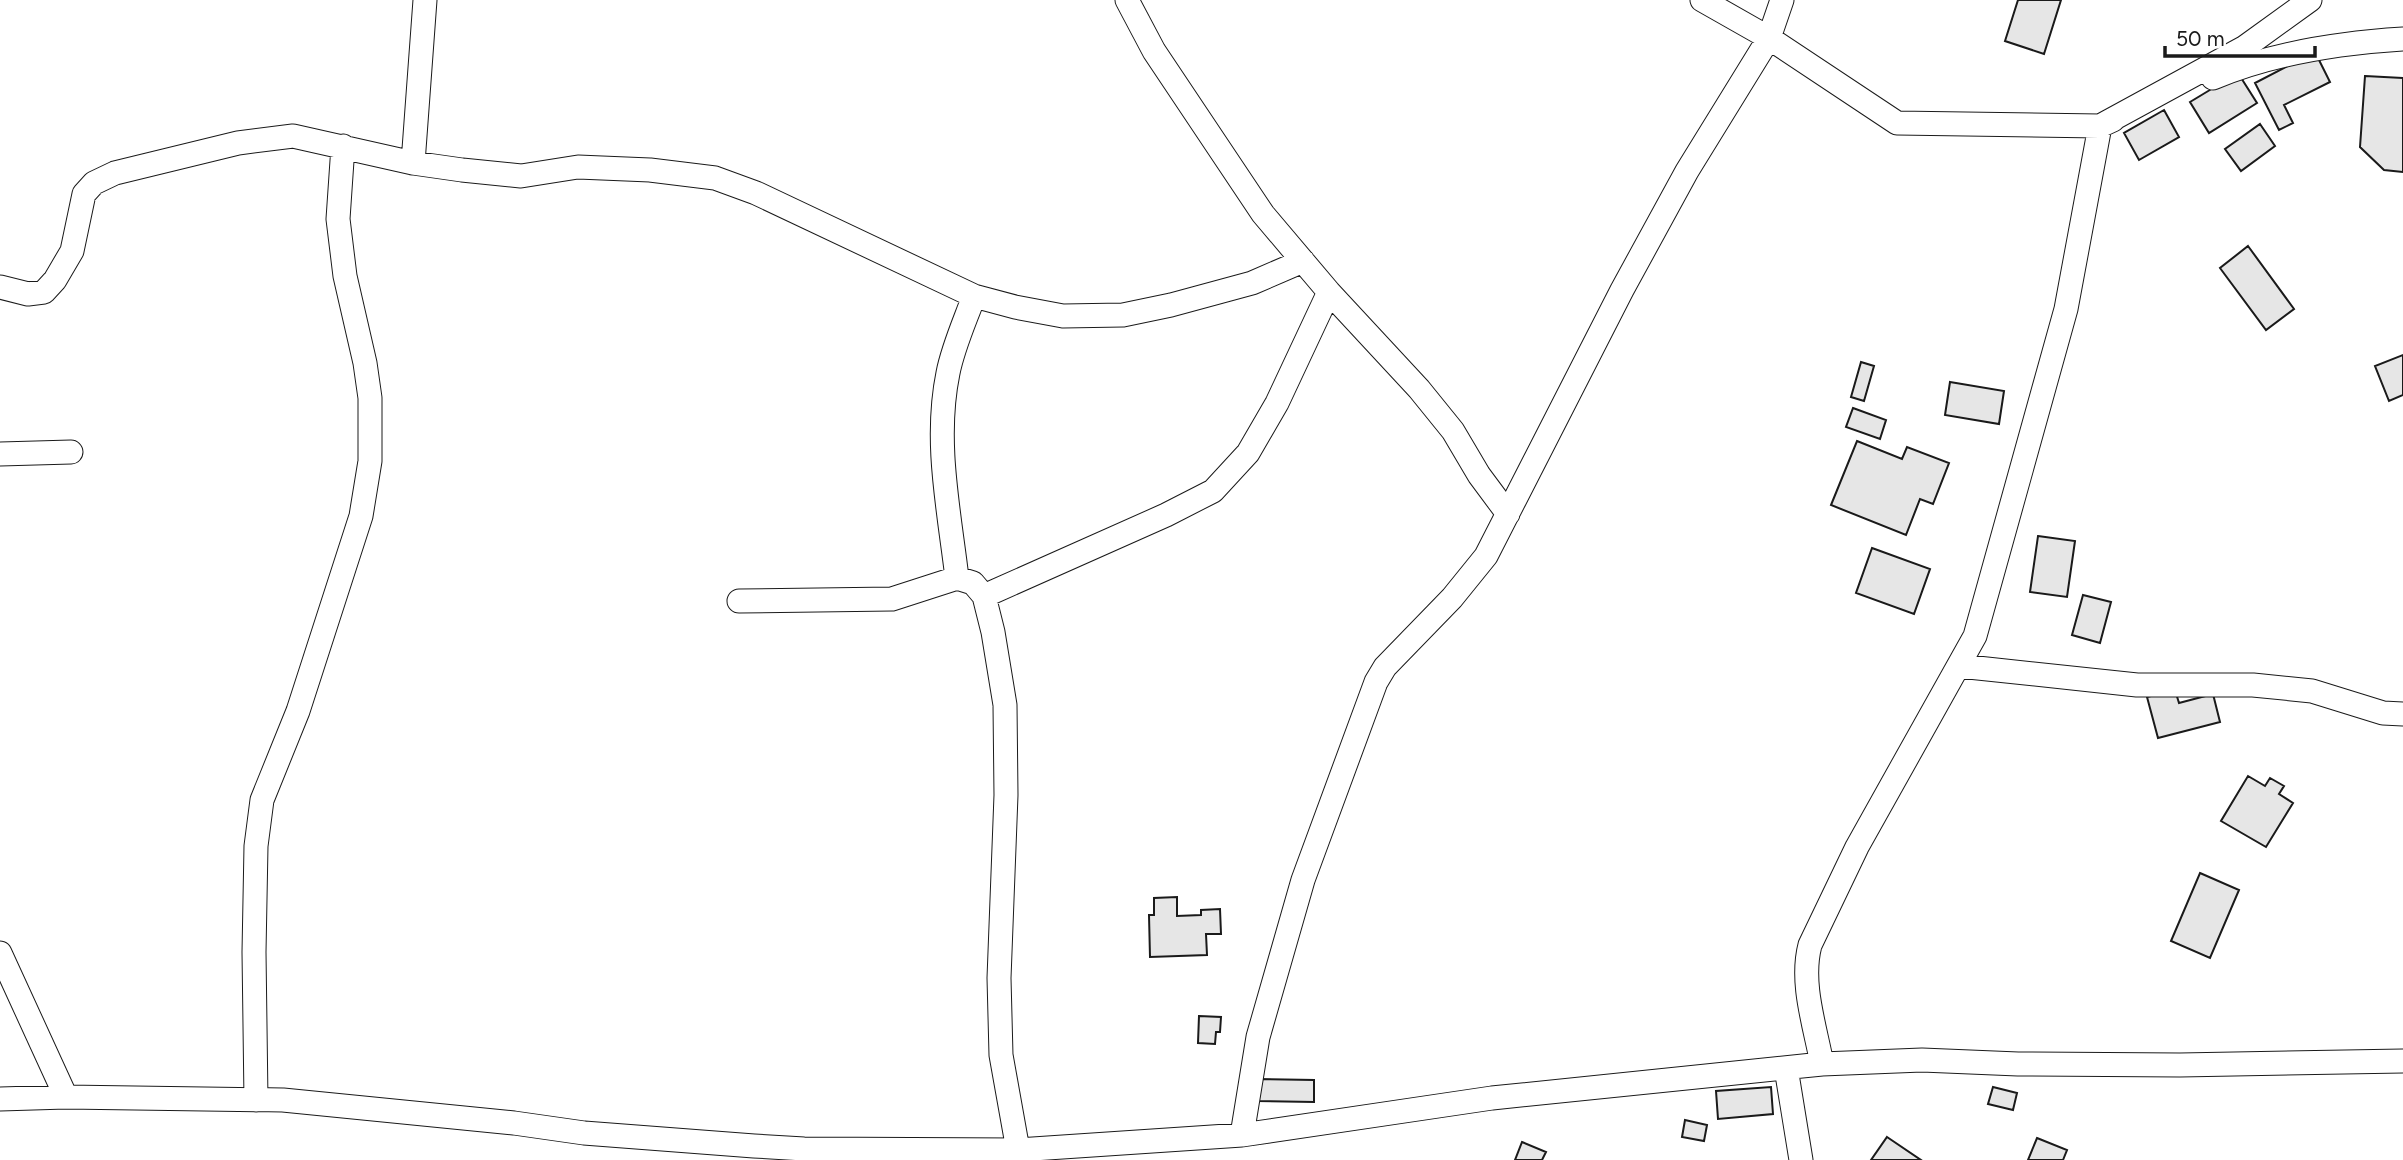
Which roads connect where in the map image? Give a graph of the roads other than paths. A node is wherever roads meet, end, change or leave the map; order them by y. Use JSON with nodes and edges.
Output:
{"nodes":[{"id":1,"x":425,"y":0,"type":"edge"},
{"id":2,"x":1127,"y":0,"type":"edge"},
{"id":3,"x":1702,"y":0,"type":"edge"},
{"id":4,"x":1782,"y":0,"type":"edge"},
{"id":5,"x":2310,"y":0,"type":"edge"},
{"id":6,"x":1769,"y":38,"type":"junction"},
{"id":7,"x":2403,"y":39,"type":"edge"},
{"id":8,"x":2100,"y":126,"type":"junction"},
{"id":9,"x":342,"y":146,"type":"junction"},
{"id":10,"x":413,"y":163,"type":"junction"},
{"id":11,"x":1303,"y":261,"type":"junction"},
{"id":12,"x":0,"y":287,"type":"edge"},
{"id":13,"x":1329,"y":292,"type":"junction"},
{"id":14,"x":974,"y":296,"type":"junction"},
{"id":15,"x":71,"y":452,"type":"dead end"},
{"id":16,"x":0,"y":454,"type":"edge"},
{"id":17,"x":1508,"y":514,"type":"junction"},
{"id":18,"x":957,"y":578,"type":"junction"},
{"id":19,"x":984,"y":596,"type":"junction"},
{"id":20,"x":739,"y":601,"type":"dead end"},
{"id":21,"x":1959,"y":666,"type":"junction"},
{"id":22,"x":2403,"y":714,"type":"edge"},
{"id":23,"x":0,"y":953,"type":"edge"},
{"id":24,"x":2403,"y":1061,"type":"edge"},
{"id":25,"x":1822,"y":1064,"type":"junction"},
{"id":26,"x":1786,"y":1068,"type":"junction"},
{"id":27,"x":66,"y":1097,"type":"junction"},
{"id":28,"x":0,"y":1099,"type":"edge"},
{"id":29,"x":256,"y":1100,"type":"junction"},
{"id":30,"x":1242,"y":1135,"type":"junction"},
{"id":31,"x":1018,"y":1150,"type":"junction"},
{"id":32,"x":1166,"y":1151,"type":"edge"},
{"id":33,"x":1801,"y":1160,"type":"edge"}],
"edges":[{"from":1,"to":10,"type":"street"},
{"from":2,"to":11,"type":"street"},
{"from":3,"to":6,"type":"street"},
{"from":4,"to":6,"type":"street"},
{"from":5,"to":8,"type":"street"},
{"from":6,"to":8,"type":"street"},
{"from":6,"to":17,"type":"street"},
{"from":7,"to":8,"type":"street"},
{"from":8,"to":21,"type":"street"},
{"from":9,"to":10,"type":"street"},
{"from":9,"to":12,"type":"street"},
{"from":9,"to":29,"type":"street"},
{"from":10,"to":14,"type":"street"},
{"from":11,"to":13,"type":"street"},
{"from":11,"to":14,"type":"street"},
{"from":13,"to":17,"type":"street"},
{"from":13,"to":19,"type":"street"},
{"from":14,"to":18,"type":"street"},
{"from":15,"to":16,"type":"street"},
{"from":17,"to":30,"type":"street"},
{"from":18,"to":19,"type":"street"},
{"from":18,"to":20,"type":"street"},
{"from":19,"to":31,"type":"street"},
{"from":21,"to":22,"type":"street"},
{"from":21,"to":25,"type":"street"},
{"from":23,"to":27,"type":"street"},
{"from":24,"to":25,"type":"street"},
{"from":25,"to":26,"type":"street"},
{"from":26,"to":30,"type":"street"},
{"from":26,"to":33,"type":"street"},
{"from":27,"to":28,"type":"street"},
{"from":27,"to":29,"type":"street"},
{"from":29,"to":31,"type":"street"},
{"from":30,"to":32,"type":"street"},
{"from":31,"to":32,"type":"street"}]}
